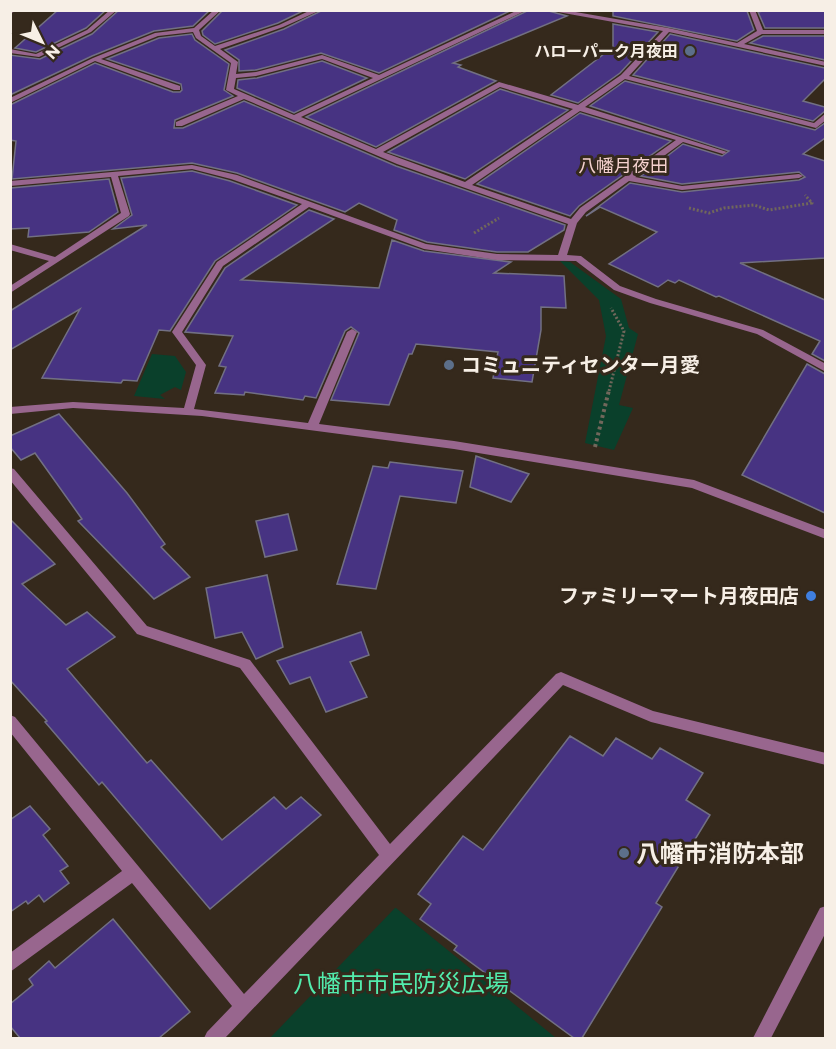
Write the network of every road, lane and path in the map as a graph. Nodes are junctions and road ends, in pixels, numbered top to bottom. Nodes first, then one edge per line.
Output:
1 (114, 10) edge
2 (218, 10) edge
3 (318, 10) edge
4 (524, 10) edge
5 (550, 10) edge
6 (604, 10) edge
7 (752, 10) edge
8 (603, 19) junction
9 (196, 30) junction
10 (668, 30) junction
11 (761, 32) junction
12 (825, 32) edge
13 (739, 44) junction
14 (215, 48) junction
15 (10, 51) edge
16 (95, 59) junction
17 (825, 64) edge
18 (232, 76) junction
19 (624, 77) junction
20 (381, 78) junction
21 (177, 88) dead end
22 (244, 96) junction
23 (10, 101) edge
24 (581, 108) junction
25 (825, 115) edge
26 (295, 117) junction
27 (179, 124) dead end
28 (682, 139) junction
29 (377, 152) junction
30 (723, 152) dead end
31 (114, 175) junction
32 (800, 176) dead end
33 (628, 178) junction
34 (10, 184) edge
35 (465, 186) junction
36 (308, 204) junction
37 (519, 204) junction
38 (573, 223) junction
39 (471, 235) dead end
40 (10, 247) edge
41 (562, 258) junction
42 (56, 260) junction
43 (617, 288) junction
44 (10, 290) edge
45 (352, 332) dead end
46 (825, 369) edge
47 (10, 411) edge
48 (188, 412) junction
49 (312, 427) junction
50 (590, 468) junction
51 (10, 472) edge
52 (825, 535) edge
53 (10, 721) edge
54 (825, 759) edge
55 (389, 856) junction
56 (133, 873) junction
57 (825, 915) edge
58 (10, 964) edge
59 (243, 1007) junction
60 (213, 1038) edge
61 (762, 1038) edge

1 - 15 street
2 - 9 street
3 - 14 street
4 - 20 street
5 - 8 street
6 - 8 street
7 - 11 street
8 - 10 street
9 - 14 street
9 - 16 street
10 - 13 street
10 - 19 street
11 - 12 street
11 - 13 street
13 - 17 street
14 - 18 street
16 - 21 street
16 - 23 street
18 - 20 street
18 - 22 street
19 - 24 street
19 - 25 street
20 - 26 street
22 - 26 street
22 - 27 street
24 - 28 street
24 - 29 street
24 - 35 street
26 - 29 street
28 - 30 street
28 - 33 street
29 - 35 street
31 - 34 street
31 - 36 street
31 - 42 street
32 - 33 street
33 - 38 street
35 - 37 street
36 - 41 street
36 - 48 street
37 - 38 street
37 - 39 path
38 - 41 street
40 - 42 street
41 - 43 street
42 - 44 street
43 - 46 street
43 - 50 path
45 - 49 street
47 - 48 street
48 - 49 street
49 - 50 street
50 - 52 street
51 - 55 street
53 - 56 street
54 - 55 street
55 - 59 street
56 - 58 street
56 - 59 street
57 - 61 street
59 - 60 street

